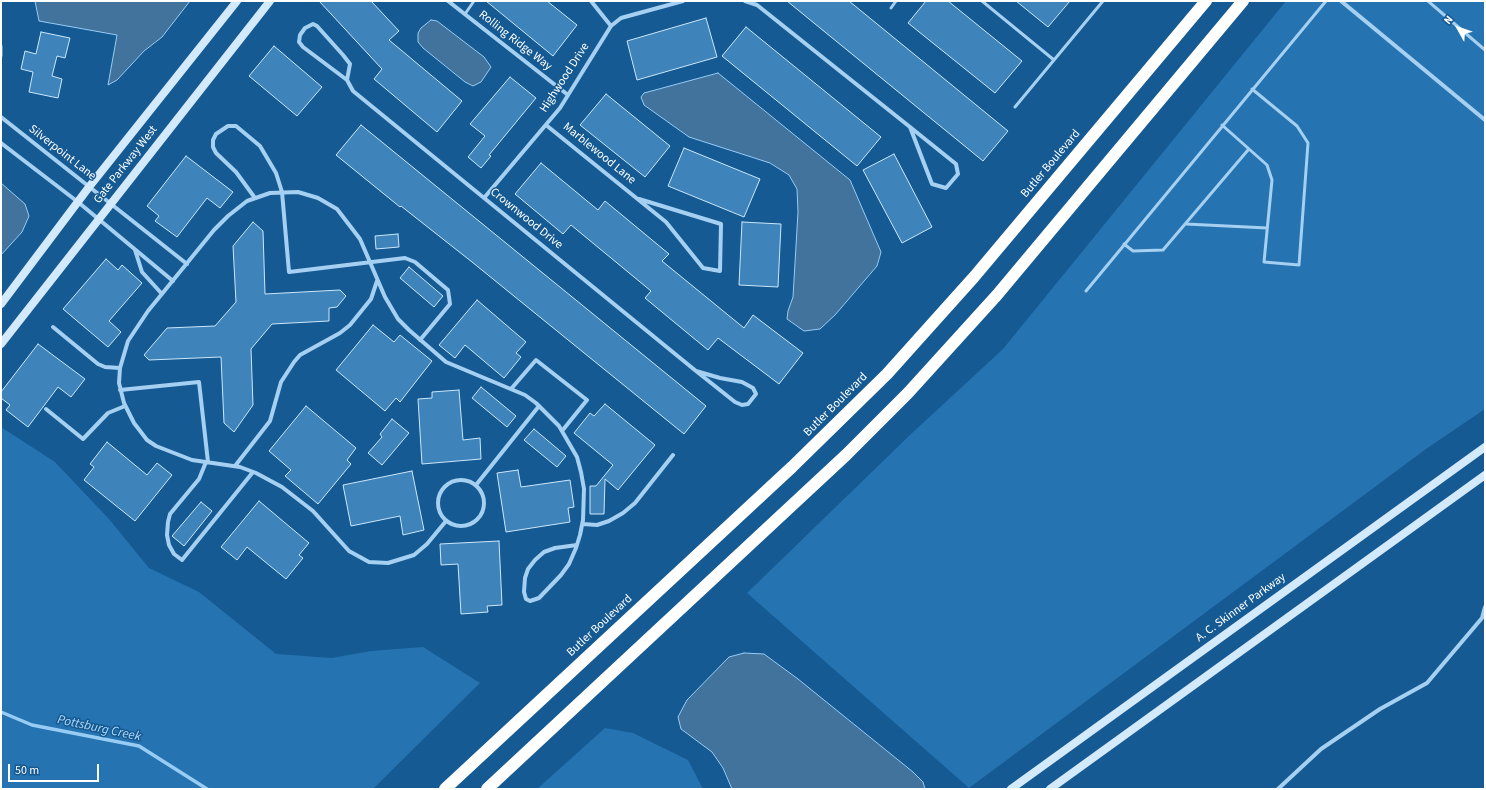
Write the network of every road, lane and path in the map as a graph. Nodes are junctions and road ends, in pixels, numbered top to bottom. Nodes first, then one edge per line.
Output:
1 (237, 1) edge
2 (270, 1) edge
3 (474, 1) edge
4 (591, 1) edge
5 (683, 1) edge
6 (745, 1) edge
7 (896, 1) edge
8 (982, 1) edge
9 (1103, 1) edge
10 (1206, 1) edge
11 (1244, 1) edge
12 (1326, 1) edge
13 (1341, 1) edge
14 (1428, 1) edge
15 (448, 2) edge
16 (891, 8) dead end
17 (465, 14) junction
18 (611, 26) junction
19 (1, 46) edge
20 (1485, 50) edge
21 (1, 56) edge
22 (1054, 60) junction
23 (347, 80) junction
24 (1252, 89) junction
25 (568, 95) junction
26 (1015, 107) dead end
27 (1, 117) edge
28 (1485, 120) edge
29 (546, 124) junction
30 (1222, 125) junction
31 (910, 128) junction
32 (1, 143) edge
33 (1248, 150) junction
34 (89, 187) junction
35 (282, 192) junction
36 (255, 198) junction
37 (484, 198) junction
38 (639, 199) junction
39 (78, 202) junction
40 (111, 203) junction
41 (99, 219) junction
42 (1186, 224) junction
43 (1267, 228) junction
44 (1124, 244) junction
45 (135, 249) junction
46 (372, 263) junction
47 (187, 264) junction
48 (378, 280) junction
49 (173, 281) junction
50 (1086, 291) dead end
51 (162, 294) junction
52 (1, 304) edge
53 (53, 327) dead end
54 (420, 340) junction
55 (1, 344) edge
56 (120, 368) junction
57 (696, 371) junction
58 (511, 389) junction
59 (120, 390) junction
60 (125, 406) junction
61 (539, 406) junction
62 (46, 409) dead end
63 (562, 431) junction
64 (1485, 447) edge
65 (673, 455) dead end
66 (207, 462) junction
67 (235, 466) junction
68 (254, 472) junction
69 (1485, 474) edge
70 (476, 485) junction
71 (446, 521) junction
72 (583, 524) junction
73 (577, 546) junction
74 (1485, 607) edge
75 (1483, 619) edge
76 (445, 789) edge
77 (487, 789) edge
78 (1011, 789) edge
79 (1050, 789) edge
80 (1278, 789) edge

1 - 34 main road, Gate Parkway West
2 - 40 main road, Gate Parkway West
3 - 17 lane
4 - 18 street
5 - 18 street, Highwood Drive
6 - 31 street
7 - 16 lane
8 - 22 lane
9 - 22 lane
10 - 76 highway, Butler Boulevard
11 - 77 highway
12 - 24 lane
13 - 28 street
14 - 20 lane
15 - 17 street, Rolling Ridge Way
17 - 25 street, Rolling Ridge Way
18 - 25 street, Highwood Drive
19 - 21 lane
22 - 26 lane
23 - 23 street, Crownwood Drive
23 - 37 street, Crownwood Drive
24 - 30 lane
24 - 43 lane
25 - 29 street, Highwood Drive
27 - 34 street, Silverpoint Lane
29 - 37 street, Highwood Drive
29 - 38 street, Marblewood Lane
30 - 33 lane
30 - 44 lane
31 - 31 street
32 - 39 street
33 - 42 lane
33 - 43 lane
34 - 39 main road, Gate Parkway West
34 - 40 street, Silverpoint Lane
35 - 36 street
35 - 36 street
35 - 46 street
35 - 46 street
36 - 47 street
37 - 57 street, Crownwood Drive
38 - 38 street, Marblewood Lane
39 - 41 street
39 - 52 main road, Gate Parkway West
40 - 41 main road, Gate Parkway West
40 - 47 street, Silverpoint Lane
41 - 45 street
41 - 55 main road, Gate Parkway West
42 - 43 lane
42 - 44 lane
44 - 50 lane
45 - 49 street
45 - 51 street
46 - 48 street
46 - 54 street
47 - 49 street
48 - 54 street
48 - 67 street
49 - 51 street
51 - 56 street
53 - 56 street
54 - 58 street
56 - 59 street
57 - 57 street, Crownwood Drive
58 - 61 street
58 - 63 street
59 - 60 street
59 - 66 street
60 - 62 street
60 - 66 street
61 - 63 street
61 - 70 street
63 - 72 street
64 - 78 main road, A. C. Skinner Parkway
65 - 72 street
66 - 67 street
66 - 68 street
67 - 68 street
68 - 71 street
69 - 79 main road
70 - 71 street
70 - 71 street
72 - 73 street
73 - 73 street
74 - 75 street
75 - 80 street

